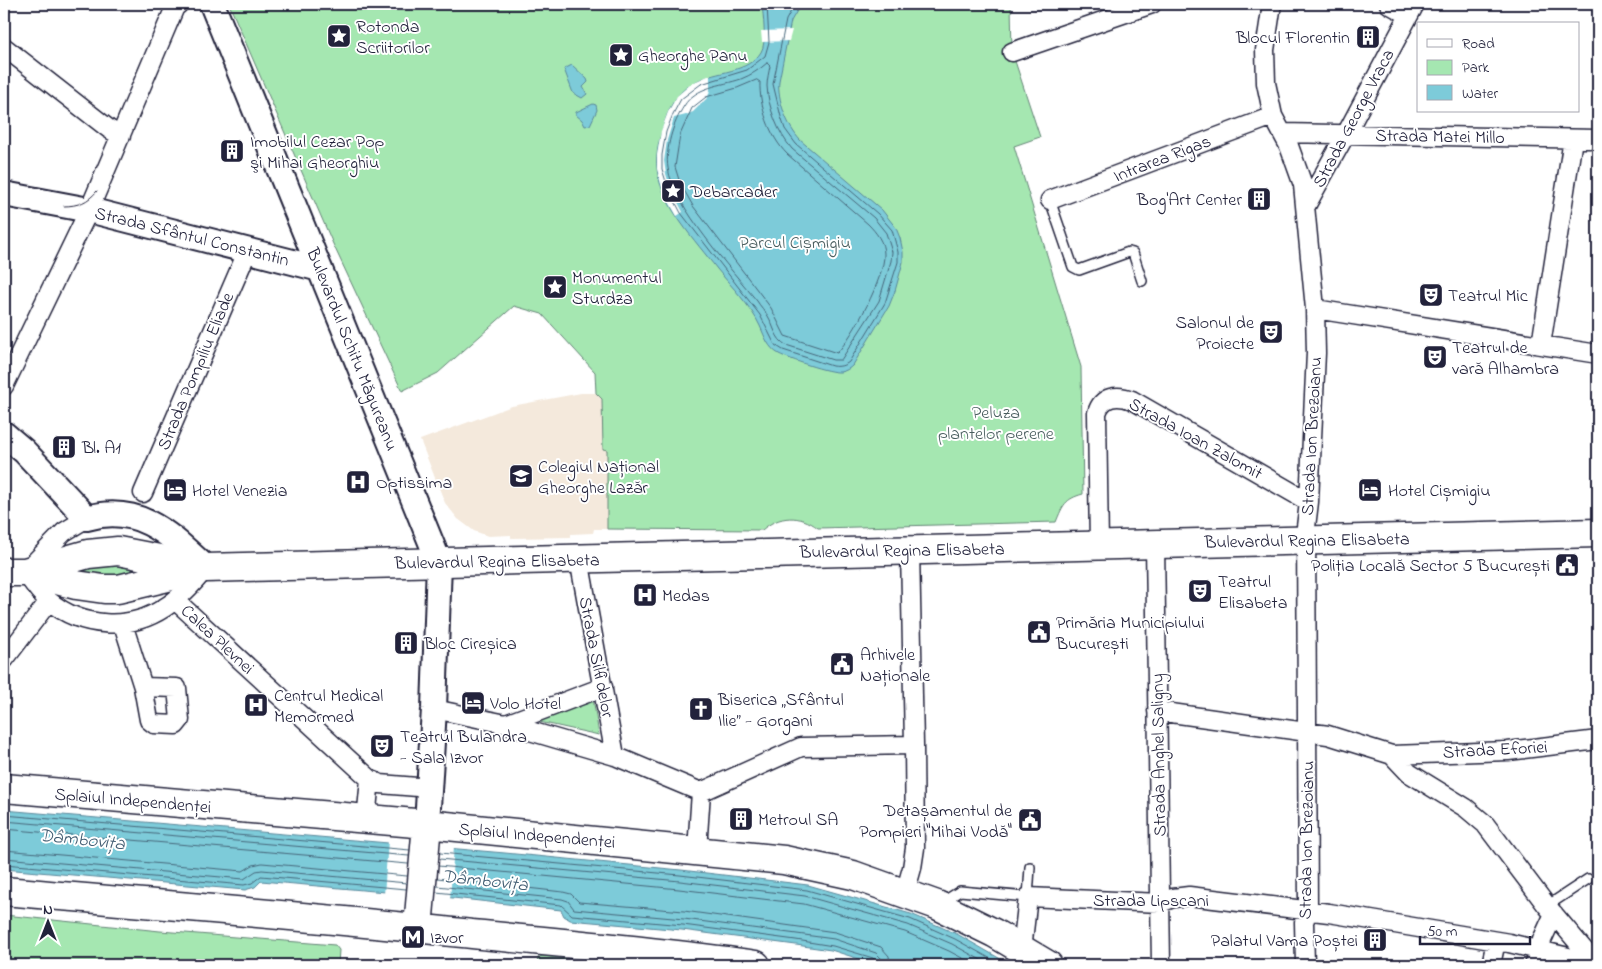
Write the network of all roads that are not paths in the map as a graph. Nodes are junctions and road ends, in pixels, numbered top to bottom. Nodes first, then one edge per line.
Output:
1 (212, 4) edge
2 (1152, 4) edge
3 (1272, 4) edge
4 (1390, 4) edge
5 (177, 5) edge
6 (1412, 10) edge
7 (4, 47) edge
8 (1012, 52) dead end
9 (1273, 116) junction
10 (1282, 133) junction
11 (1346, 134) junction
12 (121, 136) junction
13 (1573, 139) junction
14 (1598, 139) edge
15 (4, 194) edge
16 (1050, 200) joint
17 (93, 201) junction
18 (1306, 206) junction
19 (248, 250) junction
20 (320, 269) junction
21 (1142, 281) dead end
22 (1315, 309) junction
23 (1541, 345) junction
24 (1598, 354) edge
25 (4, 386) edge
26 (4, 434) edge
27 (143, 493) dead end
28 (1309, 502) junction
29 (87, 518) junction
30 (1598, 533) edge
31 (1306, 540) junction
32 (1155, 544) junction
33 (1099, 545) junction
34 (910, 550) junction
35 (579, 559) junction
36 (440, 562) junction
37 (206, 568) junction
38 (14, 572) edge
39 (175, 600) junction
40 (49, 601) junction
41 (123, 624) junction
42 (4, 660) edge
43 (143, 687) dead end
44 (603, 687) junction
45 (434, 709) junction
46 (1157, 711) junction
47 (506, 724) junction
48 (1308, 732) junction
49 (1598, 740) edge
50 (914, 745) junction
51 (1392, 755) junction
52 (615, 756) junction
53 (370, 779) junction
54 (4, 788) edge
55 (430, 788) junction
56 (702, 792) junction
57 (366, 820) junction
58 (426, 830) junction
59 (697, 850) junction
60 (1030, 868) dead end
61 (1588, 879) dead end
62 (4, 891) edge
63 (905, 893) junction
64 (1028, 897) junction
65 (1160, 903) junction
66 (937, 905) junction
67 (1308, 910) junction
68 (1551, 910) junction
69 (418, 928) junction
70 (1496, 941) junction
71 (1022, 949) junction
72 (1537, 958) edge
73 (738, 964) edge
74 (1597, 964) edge
75 (1048, 965) edge
76 (1161, 965) edge
77 (1305, 965) edge
78 (1491, 965) edge

1 - 20 main road, Bulevardul Schitu Măgureanu
2 - 8 street
3 - 9 street, Strada Ion Brezoianu
4 - 6 street
5 - 12 street
6 - 11 street, Strada George Vraca
7 - 12 street
9 - 10 street, Strada Ion Brezoianu
9 - 16 street, Intrarea Rigas
10 - 11 street, Strada Matei Millo
10 - 18 street, Strada Ion Brezoianu
11 - 13 street, Strada Matei Millo
11 - 18 street, Strada George Vraca
12 - 17 street
13 - 14 street, Strada Matei Millo
13 - 23 street
15 - 17 main road, Strada Sfântul Constantin
16 - 21 lane
17 - 19 main road, Strada Sfântul Constantin
17 - 25 street
18 - 22 street, Strada Ion Brezoianu
19 - 20 main road, Strada Sfântul Constantin
19 - 27 street, Strada Pompiliu Eliade
20 - 36 main road, Bulevardul Schitu Măgureanu
22 - 23 street
22 - 28 street, Strada Ion Brezoianu
23 - 24 street
26 - 29 main road
28 - 31 street, Strada Ion Brezoianu
28 - 33 street, Strada Ioan Zalomit
29 - 37 main road
29 - 38 street
30 - 31 main road, Bulevardul Regina Elisabeta
31 - 32 main road, Bulevardul Regina Elisabeta
31 - 48 street, Strada Ion Brezoianu
32 - 33 main road, Bulevardul Regina Elisabeta
32 - 46 street, Strada Anghel Saligny
33 - 34 main road, Bulevardul Regina Elisabeta
34 - 35 main road, Bulevardul Regina Elisabeta
34 - 50 street
35 - 36 main road, Bulevardul Regina Elisabeta
35 - 44 street, Strada Silfidelor
36 - 37 main road, Bulevardul Regina Elisabeta
36 - 45 main road, Bulevardul Schitu Măgureanu
37 - 38 main road
37 - 38 main road
37 - 39 street
38 - 40 street
39 - 41 street
39 - 53 street, Calea Plevnei
40 - 41 street
40 - 42 street
41 - 43 street
44 - 47 street
44 - 52 street, Strada Silfidelor
45 - 47 street
45 - 55 main road, Bulevardul Schitu Măgureanu
46 - 48 street
46 - 65 street, Strada Anghel Saligny
47 - 52 street
48 - 51 street
48 - 67 street, Strada Ion Brezoianu
49 - 51 street, Strada Eforiei
50 - 56 street
50 - 63 street
51 - 68 street
52 - 56 street
53 - 55 street, Calea Plevnei
53 - 57 street
54 - 57 main road, Splaiul Independenței
55 - 58 main road, Bulevardul Schitu Măgureanu
56 - 59 street
57 - 58 main road, Splaiul Independenței
58 - 59 main road, Splaiul Independenței
58 - 69 main road
59 - 63 main road, Splaiul Independenței
60 - 64 lane
61 - 68 lane
62 - 69 main road
63 - 66 main road, Splaiul Independenței
64 - 65 street, Strada Lipscani
64 - 66 lane
64 - 71 street
65 - 67 street, Strada Lipscani
65 - 76 street, Strada Anghel Saligny
66 - 71 main road, Splaiul Independenței
67 - 70 street, Strada Lipscani
67 - 77 street, Strada Ion Brezoianu
68 - 72 street
68 - 74 street
69 - 73 main road
70 - 72 street, Strada Lipscani
70 - 78 street
71 - 75 main road, Splaiul Independenței
72 - 74 street, Strada Lipscani

